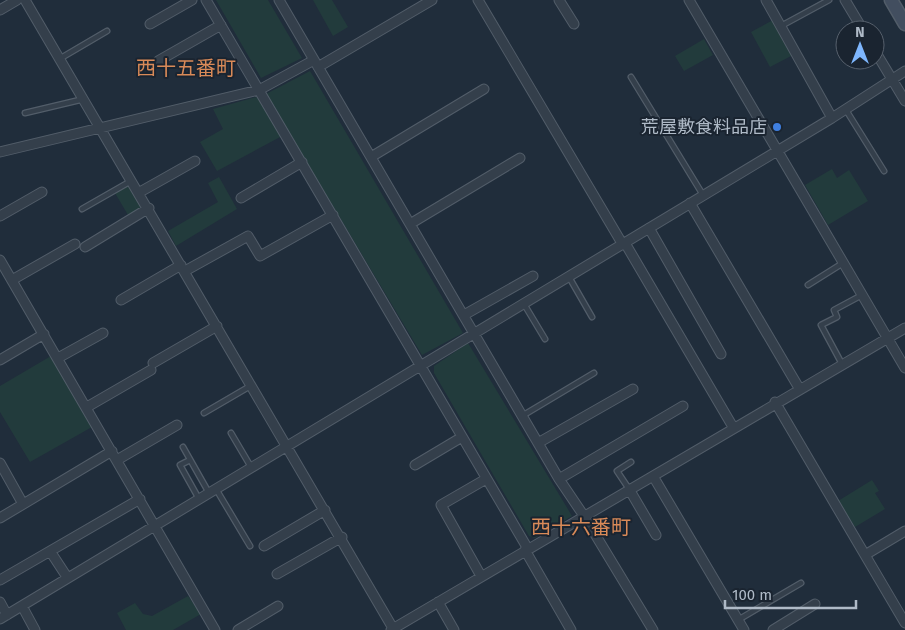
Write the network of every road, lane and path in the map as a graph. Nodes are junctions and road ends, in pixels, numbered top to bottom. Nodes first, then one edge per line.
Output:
1 (17, 0) edge
2 (25, 0) edge
3 (192, 0) edge
4 (206, 0) edge
5 (279, 0) edge
6 (432, 0) edge
7 (478, 0) edge
8 (559, 0) edge
9 (689, 0) edge
10 (766, 0) edge
11 (829, 0) edge
12 (845, 0) edge
13 (890, 0) edge
14 (0, 10) edge
15 (857, 20) edge
16 (150, 24) dead end
17 (574, 24) dead end
18 (905, 24) edge
19 (221, 25) junction
20 (781, 26) junction
21 (107, 31) dead end
22 (61, 58) junction
23 (158, 61) dead end
24 (316, 64) junction
25 (885, 68) edge
26 (905, 71) edge
27 (631, 77) dead end
28 (892, 80) junction
29 (484, 89) dead end
30 (260, 90) junction
31 (84, 99) junction
32 (905, 101) edge
33 (846, 110) junction
34 (25, 113) dead end
35 (832, 118) junction
36 (101, 128) junction
37 (777, 151) junction
38 (0, 152) edge
39 (371, 157) junction
40 (520, 158) dead end
41 (195, 161) dead end
42 (302, 162) junction
43 (884, 171) dead end
44 (132, 180) junction
45 (42, 192) dead end
46 (140, 192) junction
47 (703, 195) junction
48 (241, 198) dead end
49 (690, 203) junction
50 (149, 208) junction
51 (82, 209) dead end
52 (333, 214) junction
53 (0, 216) edge
54 (410, 224) junction
55 (649, 228) junction
56 (74, 244) dead end
57 (624, 244) junction
58 (85, 247) dead end
59 (0, 260) edge
60 (843, 263) junction
61 (183, 268) junction
62 (533, 276) dead end
63 (569, 277) junction
64 (12, 280) junction
65 (808, 285) dead end
66 (862, 295) junction
67 (121, 300) dead end
68 (524, 304) junction
69 (464, 315) junction
70 (592, 317) dead end
71 (217, 326) junction
72 (905, 328) edge
73 (103, 332) dead end
74 (475, 333) junction
75 (44, 334) junction
76 (888, 338) junction
77 (545, 339) dead end
78 (721, 354) dead end
79 (58, 358) junction
80 (0, 360) edge
81 (842, 364) junction
82 (422, 365) junction
83 (905, 368) edge
84 (594, 372) dead end
85 (252, 385) junction
86 (633, 388) dead end
87 (799, 388) junction
88 (775, 402) junction
89 (683, 406) dead end
90 (87, 408) junction
91 (204, 413) dead end
92 (522, 416) junction
93 (176, 425) dead end
94 (733, 427) junction
95 (231, 433) dead end
96 (462, 437) junction
97 (538, 443) junction
98 (288, 445) junction
99 (183, 447) dead end
100 (112, 450) junction
101 (117, 460) junction
102 (190, 460) junction
103 (631, 462) dead end
104 (0, 463) edge
105 (415, 465) dead end
106 (251, 467) junction
107 (653, 476) junction
108 (559, 479) junction
109 (486, 480) junction
110 (212, 490) junction
111 (629, 490) junction
112 (140, 498) junction
113 (199, 499) junction
114 (23, 504) junction
115 (325, 510) junction
116 (584, 516) junction
117 (0, 518) edge
118 (156, 525) junction
119 (905, 532) edge
120 (656, 535) dead end
121 (342, 537) junction
122 (250, 546) dead end
123 (264, 546) dead end
124 (526, 550) junction
125 (50, 551) junction
126 (865, 555) junction
127 (276, 574) dead end
128 (481, 576) junction
129 (67, 578) junction
130 (0, 580) edge
131 (801, 583) dead end
132 (0, 602) edge
133 (438, 602) junction
134 (815, 604) dead end
135 (22, 606) junction
136 (278, 606) dead end
137 (4, 617) edge
138 (738, 620) junction
139 (905, 624) edge
140 (393, 629) edge
141 (36, 630) edge
142 (216, 630) edge
143 (238, 630) edge
144 (454, 630) edge
145 (571, 630) edge
146 (653, 630) edge
147 (744, 630) edge
148 (773, 630) edge

1 - 14 street
2 - 22 street
3 - 16 street
4 - 19 street
5 - 24 street
6 - 24 street
7 - 57 street
8 - 17 street
9 - 37 street
10 - 20 street
11 - 20 lane
12 - 15 street
13 - 18 street
19 - 23 street
19 - 30 street
20 - 35 street
21 - 22 lane
22 - 31 street
24 - 30 street
24 - 39 street
25 - 28 street
26 - 28 street
27 - 47 lane
28 - 32 street
28 - 33 street
29 - 39 street
30 - 36 street
30 - 42 street
31 - 34 lane
31 - 36 street
33 - 35 street
33 - 43 lane
35 - 37 street
36 - 38 street
36 - 44 street
37 - 47 street
37 - 60 street
39 - 54 street
40 - 54 street
41 - 46 street
42 - 48 street
42 - 52 street
44 - 46 street
44 - 51 lane
45 - 53 street
46 - 50 street
47 - 49 street
49 - 55 street
49 - 87 street
50 - 58 street
50 - 61 street
52 - 61 street
52 - 82 street
54 - 69 street
55 - 57 street
55 - 78 street
56 - 64 street
57 - 63 street
57 - 94 street
59 - 64 street
60 - 65 lane
60 - 66 street
61 - 67 street
61 - 71 street
62 - 69 street
63 - 68 street
63 - 70 lane
64 - 75 street
66 - 76 street
66 - 81 lane
68 - 74 street
68 - 77 lane
69 - 74 street
71 - 85 street
71 - 90 street
72 - 76 street
73 - 79 street
74 - 82 street
74 - 92 street
75 - 79 street
75 - 80 street
76 - 81 street
76 - 83 street
79 - 90 street
81 - 87 street
82 - 96 street
82 - 98 street
84 - 92 lane
85 - 91 lane
85 - 98 street
86 - 97 street
87 - 88 street
88 - 94 street
88 - 126 street
89 - 108 street
90 - 100 street
92 - 97 street
93 - 101 street
94 - 107 street
95 - 106 lane
96 - 105 street
96 - 109 street
97 - 108 street
98 - 106 street
98 - 115 street
99 - 102 lane
100 - 101 street
100 - 114 street
101 - 112 street
102 - 110 lane
102 - 113 lane
103 - 111 lane
104 - 114 street
106 - 110 street
107 - 111 street
107 - 138 street
108 - 116 street
109 - 124 street
109 - 128 street
110 - 113 street
110 - 122 lane
111 - 116 street
111 - 120 street
112 - 118 street
112 - 125 street
113 - 118 street
114 - 117 street
115 - 121 street
115 - 123 street
116 - 124 street
116 - 146 street
118 - 129 street
118 - 142 street
119 - 126 street
121 - 127 street
121 - 140 street
124 - 128 street
124 - 145 street
125 - 129 street
125 - 130 street
126 - 139 street
128 - 133 street
129 - 135 street
131 - 138 lane
132 - 137 street
133 - 140 street
133 - 144 street
134 - 148 street
135 - 137 street
135 - 141 street
136 - 143 street
138 - 147 street

